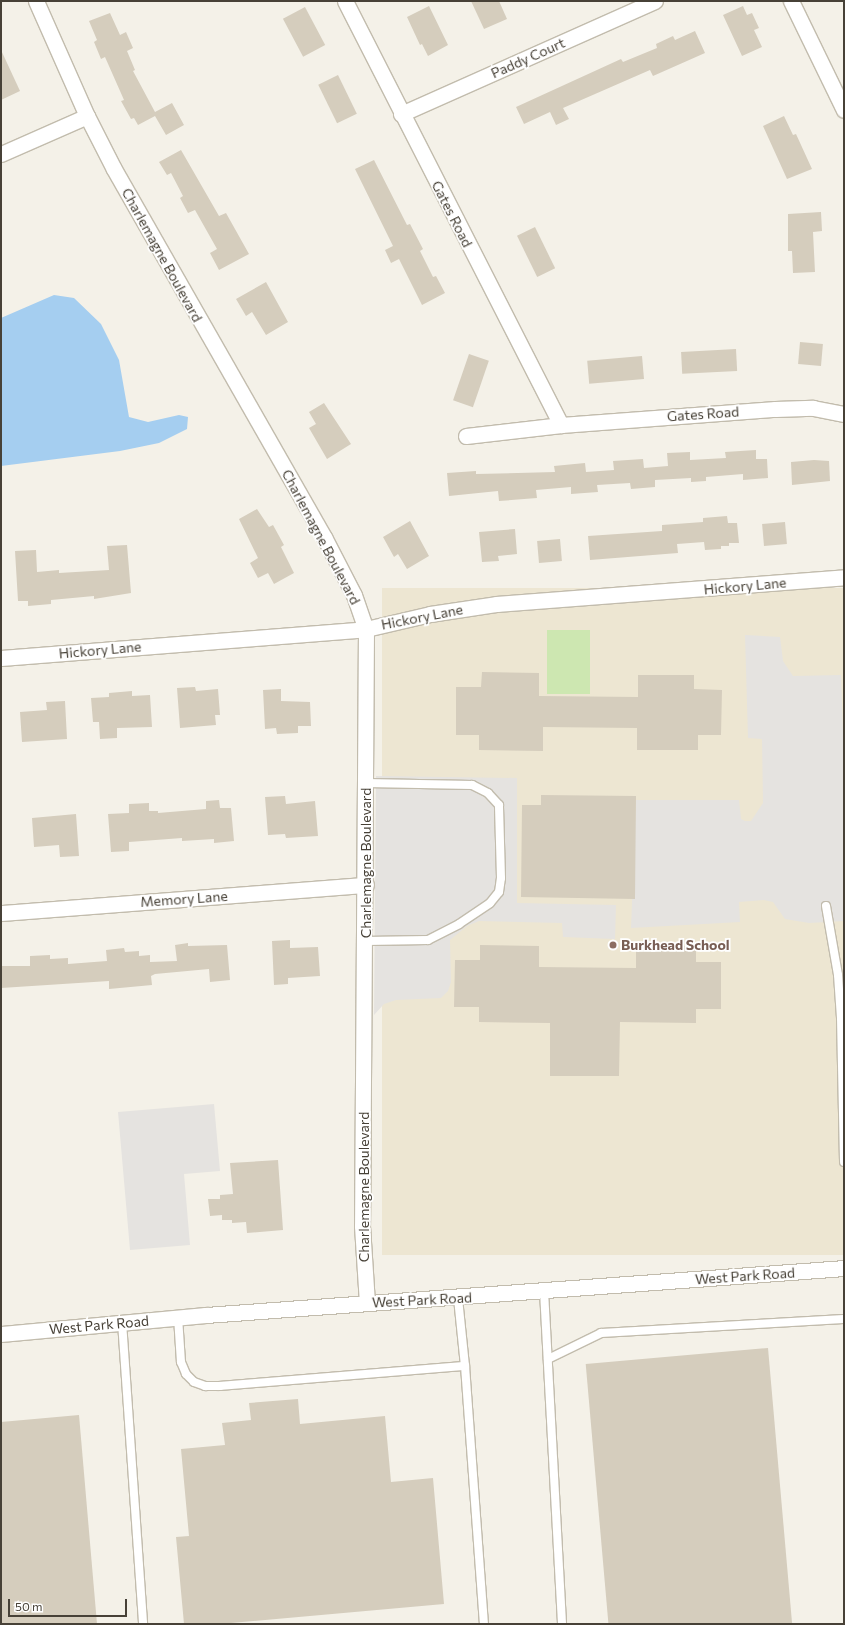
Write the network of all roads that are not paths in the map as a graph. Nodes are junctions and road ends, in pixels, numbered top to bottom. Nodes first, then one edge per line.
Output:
1 (36, 1) edge
2 (345, 1) edge
3 (655, 1) edge
4 (791, 1) edge
5 (844, 110) edge
6 (401, 114) junction
7 (87, 116) junction
8 (1, 154) edge
9 (844, 414) edge
10 (562, 426) junction
11 (466, 436) dead end
12 (844, 577) edge
13 (366, 629) junction
14 (1, 658) edge
15 (366, 783) junction
16 (366, 885) junction
17 (826, 906) dead end
18 (1, 913) edge
19 (366, 941) junction
20 (844, 1162) edge
21 (844, 1268) edge
22 (544, 1291) junction
23 (458, 1298) junction
24 (367, 1303) junction
25 (178, 1317) junction
26 (844, 1319) edge
27 (122, 1322) junction
28 (1, 1334) edge
29 (548, 1358) junction
30 (465, 1366) junction
31 (143, 1624) edge
32 (484, 1624) edge
33 (562, 1624) edge

1 - 7 street, Charlemagne Boulevard
2 - 6 street, Gates Road
3 - 6 street, Paddy Court
4 - 5 street
6 - 10 street, Gates Road
7 - 8 street
7 - 13 street, Charlemagne Boulevard
9 - 10 street, Gates Road
10 - 11 street, Gates Road
12 - 13 street, Hickory Lane
13 - 14 street, Hickory Lane
13 - 15 street, Charlemagne Boulevard
15 - 16 street, Charlemagne Boulevard
15 - 19 lane
16 - 18 street, Memory Lane
16 - 19 street, Charlemagne Boulevard
17 - 20 lane
19 - 24 street, Charlemagne Boulevard
21 - 22 street, West Park Road
22 - 23 street, West Park Road
22 - 29 lane
23 - 24 street, West Park Road
23 - 30 lane
24 - 25 street, West Park Road
25 - 27 street, West Park Road
25 - 30 lane
26 - 29 lane
27 - 28 street, West Park Road
27 - 31 lane
29 - 33 lane
30 - 32 lane

